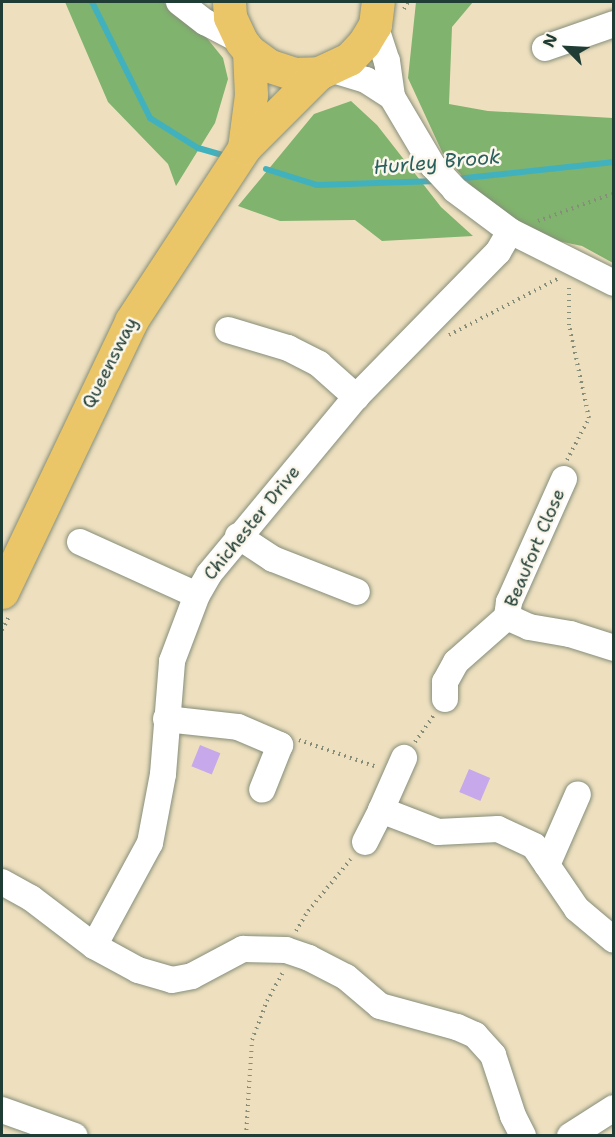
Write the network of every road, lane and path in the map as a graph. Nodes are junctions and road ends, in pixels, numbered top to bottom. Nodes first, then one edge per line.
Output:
1 (179, 2) edge
2 (229, 2) edge
3 (380, 10) edge
4 (614, 24) edge
5 (245, 46) junction
6 (545, 48) dead end
7 (325, 71) junction
8 (392, 97) junction
9 (238, 157) junction
10 (614, 194) edge
11 (510, 231) junction
12 (614, 283) edge
13 (228, 330) dead end
14 (442, 338) dead end
15 (356, 397) junction
16 (564, 473) joint
17 (238, 536) junction
18 (80, 542) dead end
19 (357, 592) dead end
20 (197, 595) junction
21 (7, 601) edge
22 (507, 617) junction
23 (2, 630) edge
24 (614, 648) edge
25 (445, 691) joint
26 (166, 719) junction
27 (264, 736) junction
28 (401, 765) junction
29 (262, 790) dead end
30 (578, 794) dead end
31 (386, 812) junction
32 (365, 842) joint
33 (548, 865) junction
34 (2, 882) edge
35 (614, 940) edge
36 (94, 946) junction
37 (290, 952) junction
38 (614, 1108) edge
39 (2, 1110) edge
40 (75, 1136) edge
41 (246, 1136) edge
42 (523, 1136) edge
43 (570, 1136) edge

1 - 5 street
2 - 5 main road
3 - 7 main road
3 - 8 street
4 - 6 street
5 - 7 main road
5 - 9 main road
7 - 8 street
7 - 9 main road
8 - 11 street
9 - 21 main road, Queensway
10 - 11 path
11 - 12 street
11 - 15 street, Chichester Drive
13 - 15 street
14 - 16 path
15 - 17 street, Chichester Drive
16 - 22 street, Beaufort Close
17 - 19 street
17 - 20 street, Chichester Drive
18 - 20 street
20 - 26 street, Chichester Drive
21 - 23 path
22 - 24 street, Beaufort Close
22 - 25 street, Beaufort Close
25 - 28 path
26 - 27 street
26 - 36 street, Chichester Drive
27 - 28 path
27 - 29 street
28 - 31 street
30 - 33 street
31 - 32 street
31 - 33 street
32 - 37 path
33 - 35 street
34 - 36 street
36 - 37 street
37 - 41 path
37 - 42 street
38 - 43 street
39 - 40 street

